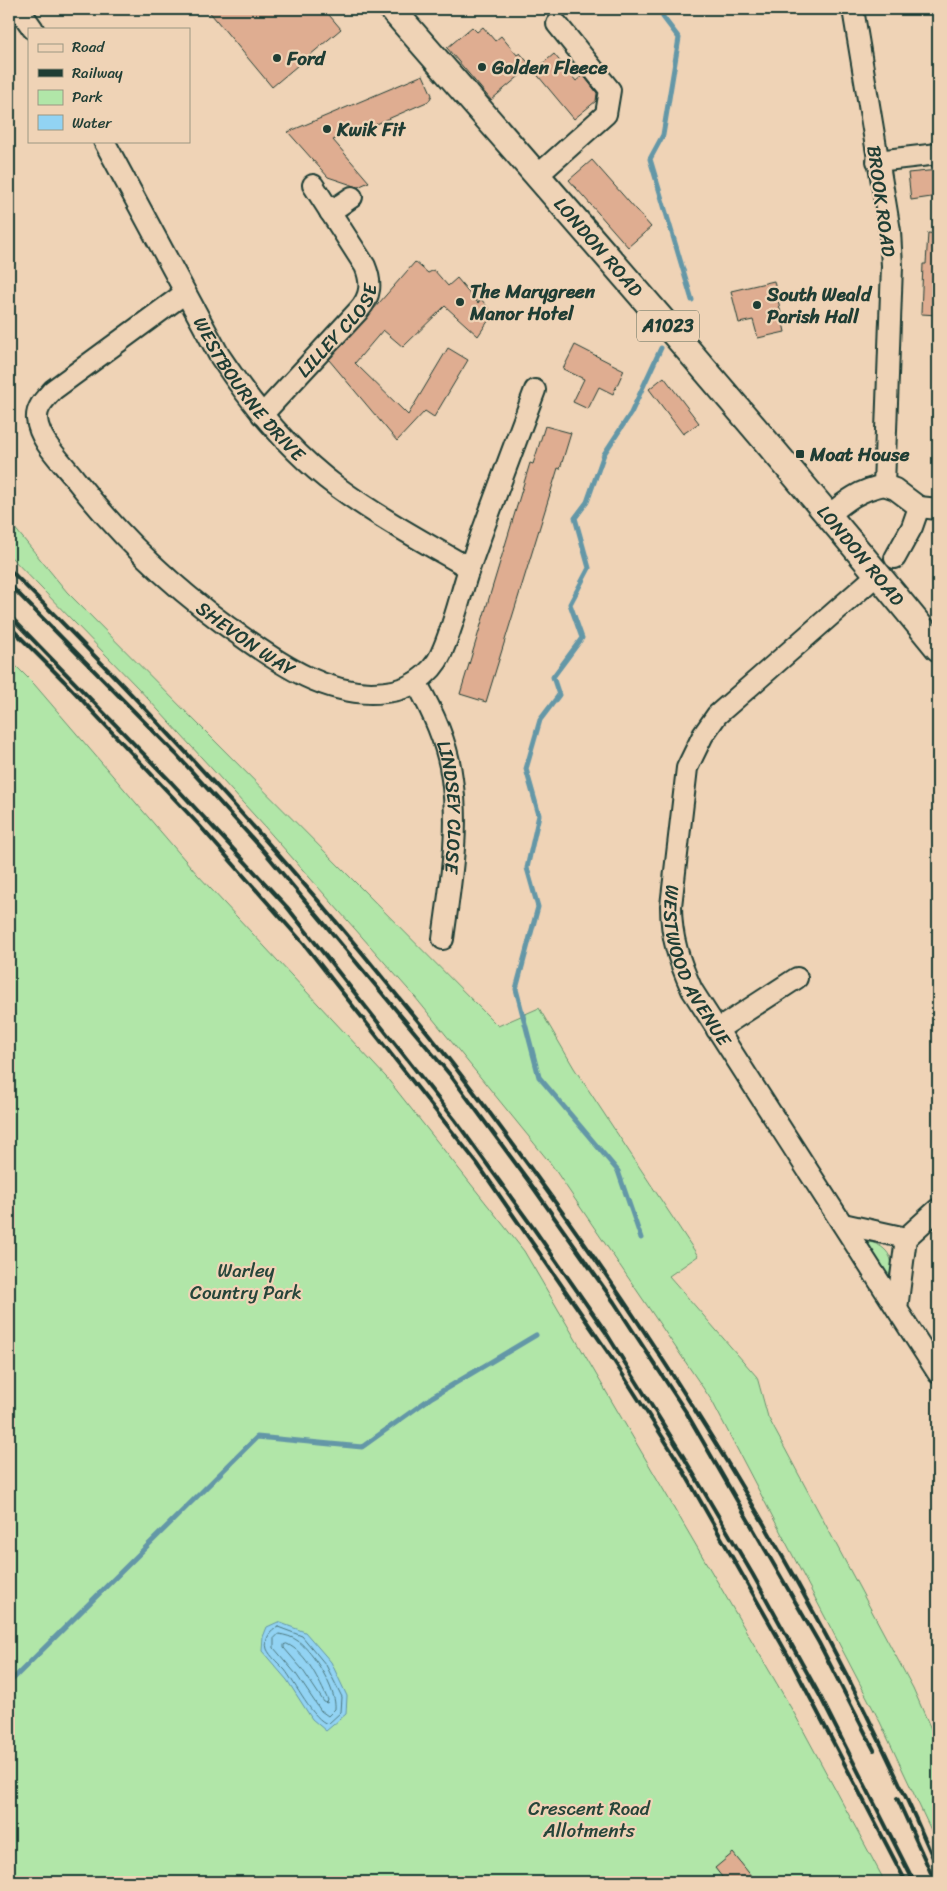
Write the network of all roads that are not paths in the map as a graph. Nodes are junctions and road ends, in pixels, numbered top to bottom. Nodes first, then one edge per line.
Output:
1 (19, 9) edge
2 (392, 9) edge
3 (853, 9) edge
4 (557, 24) dead end
5 (32, 28) edge
6 (105, 142) edge
7 (938, 154) edge
8 (877, 161) junction
9 (538, 175) junction
10 (313, 184) dead end
11 (352, 197) dead end
12 (330, 212) junction
13 (185, 293) junction
14 (535, 390) dead end
15 (262, 415) junction
16 (884, 485) junction
17 (929, 508) edge
18 (828, 515) junction
19 (886, 566) junction
20 (469, 568) junction
21 (938, 648) edge
22 (416, 682) junction
23 (443, 939) dead end
24 (797, 978) dead end
25 (717, 1030) junction
26 (938, 1209) edge
27 (843, 1224) junction
28 (906, 1238) junction
29 (897, 1309) junction
30 (938, 1373) edge

1 - 5 street
2 - 9 main road, LONDON ROAD / A1023
3 - 8 street, BROOK ROAD
4 - 9 street
6 - 13 street, WESTBOURNE DRIVE
7 - 8 street
8 - 16 street, BROOK ROAD
9 - 18 main road, LONDON ROAD / A1023
10 - 12 street, LILLEY CLOSE
11 - 12 street
12 - 15 street, LILLEY CLOSE
13 - 15 street, WESTBOURNE DRIVE
13 - 22 street, SHEVON WAY
14 - 20 street, SHEVON WAY
15 - 20 street, WESTBOURNE DRIVE
16 - 17 street
16 - 18 street
17 - 19 street
18 - 19 main road, LONDON ROAD / A1023
19 - 21 main road, LONDON ROAD / A1023
19 - 25 street, WESTWOOD AVENUE
20 - 22 street, SHEVON WAY
22 - 23 street, LINDSEY CLOSE
24 - 25 street
25 - 27 street, WESTWOOD AVENUE
26 - 28 street
27 - 28 street
27 - 29 street, WESTWOOD AVENUE
28 - 29 street
29 - 30 street, WESTWOOD AVENUE

